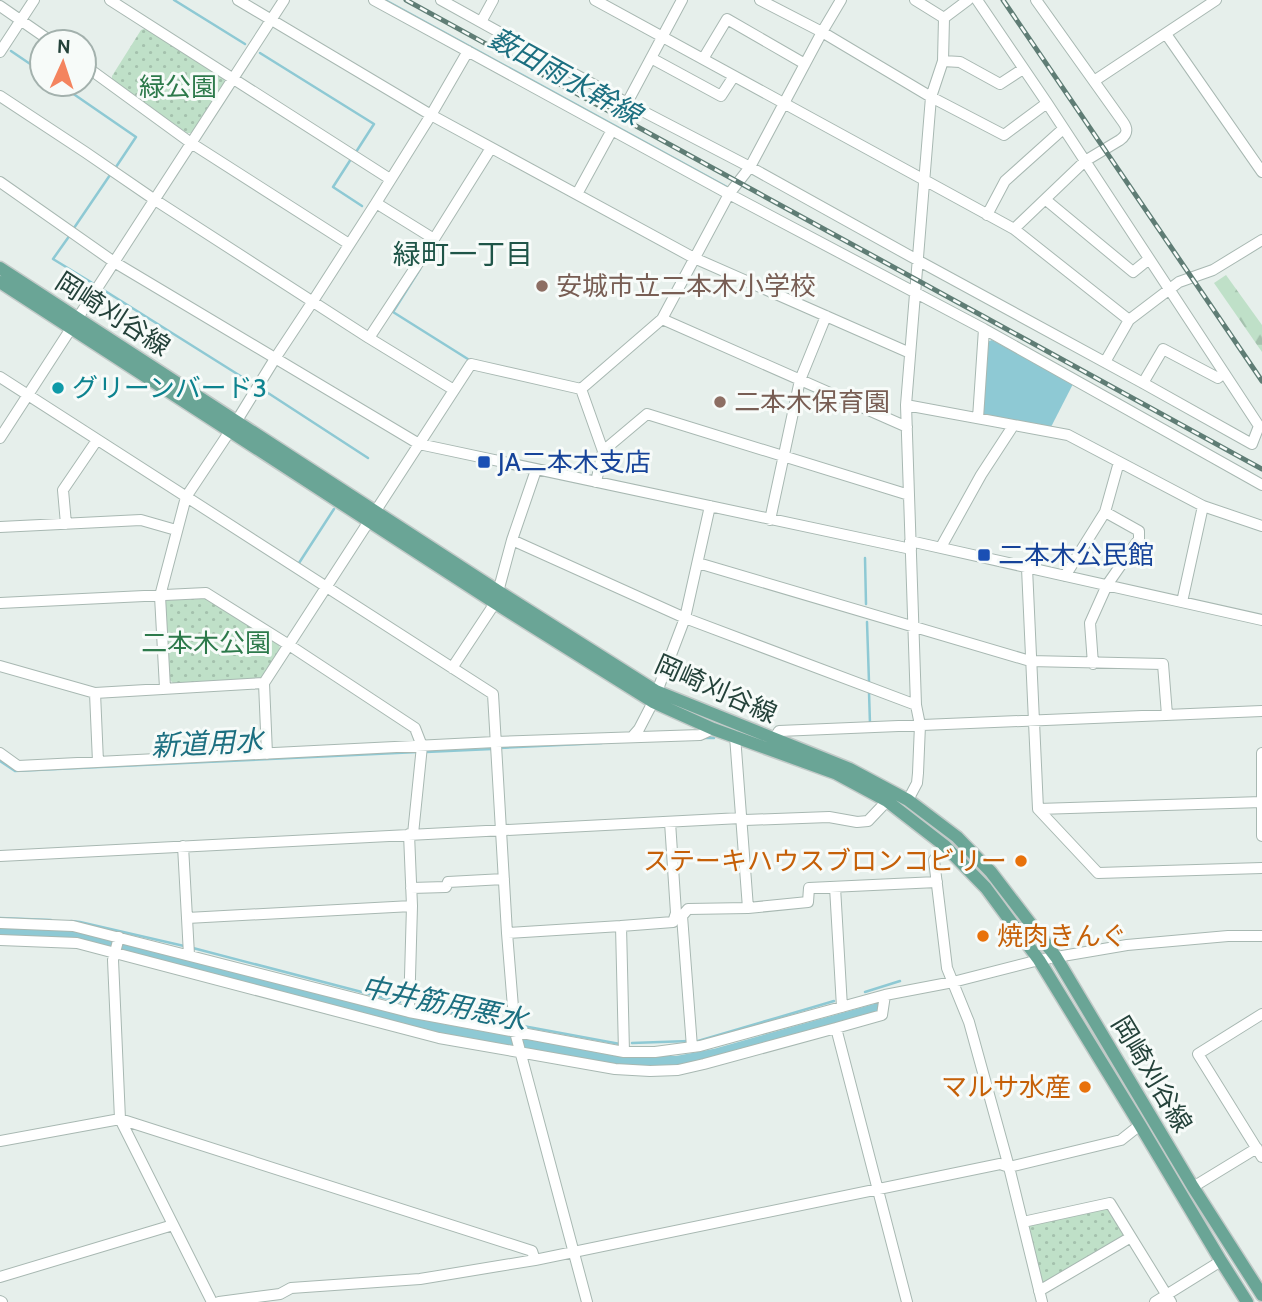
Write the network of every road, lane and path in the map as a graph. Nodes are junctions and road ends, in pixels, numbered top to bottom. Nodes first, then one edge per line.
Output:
1 (34, 0) edge
2 (110, 0) edge
3 (238, 0) edge
4 (284, 0) edge
5 (374, 0) edge
6 (441, 0) edge
7 (493, 0) edge
8 (595, 0) edge
9 (682, 0) edge
10 (760, 0) edge
11 (841, 0) edge
12 (915, 0) edge
13 (968, 0) edge
14 (977, 0) edge
15 (1037, 0) edge
16 (1216, 0) edge
17 (0, 6) edge
18 (944, 18) junction
19 (22, 20) junction
20 (271, 20) junction
21 (481, 22) junction
22 (33, 28) edge
23 (822, 32) junction
24 (1166, 34) junction
25 (662, 37) junction
26 (468, 51) junction
27 (0, 52) edge
28 (651, 58) junction
29 (703, 59) junction
30 (943, 61) junction
31 (805, 64) junction
32 (1023, 68) junction
33 (98, 75) edge
34 (734, 76) junction
35 (233, 79) junction
36 (1094, 81) junction
37 (0, 96) edge
38 (932, 97) junction
39 (627, 103) junction
40 (1047, 103) junction
41 (784, 104) junction
42 (431, 115) junction
43 (1063, 129) junction
44 (612, 130) junction
45 (191, 143) junction
46 (491, 148) junction
47 (1085, 161) junction
48 (750, 167) junction
49 (1262, 172) edge
50 (390, 179) junction
51 (925, 180) junction
52 (0, 182) edge
53 (578, 194) junction
54 (729, 194) junction
55 (155, 200) junction
56 (1046, 200) junction
57 (376, 203) junction
58 (987, 215) junction
59 (1014, 229) junction
60 (434, 239) junction
61 (1262, 240) edge
62 (349, 244) junction
63 (694, 258) junction
64 (1149, 259) junction
65 (919, 261) junction
66 (114, 262) junction
67 (0, 268) edge
68 (0, 282) edge
69 (1169, 289) junction
70 (916, 294) junction
71 (313, 301) junction
72 (826, 316) junction
73 (662, 319) junction
74 (1129, 320) junction
75 (73, 323) junction
76 (984, 329) junction
77 (369, 338) junction
78 (910, 353) junction
79 (276, 357) junction
80 (1105, 362) junction
81 (1224, 373) junction
82 (0, 377) edge
83 (800, 380) junction
84 (1143, 383) junction
85 (581, 389) junction
86 (454, 390) junction
87 (27, 395) junction
88 (906, 405) junction
89 (978, 418) junction
90 (1013, 426) junction
91 (233, 427) junction
92 (906, 427) junction
93 (0, 438) edge
94 (97, 440) junction
95 (419, 444) junction
96 (603, 451) junction
97 (784, 456) junction
98 (1119, 462) junction
99 (536, 470) junction
100 (596, 482) junction
101 (1262, 485) edge
102 (909, 495) junction
103 (186, 496) junction
104 (710, 506) junction
105 (1203, 506) junction
106 (1105, 512) junction
107 (372, 516) junction
108 (770, 520) junction
109 (66, 524) junction
110 (1262, 526) edge
111 (0, 527) edge
112 (176, 530) junction
113 (512, 540) junction
114 (911, 545) junction
115 (941, 547) junction
116 (698, 563) junction
117 (1027, 568) junction
118 (1065, 576) junction
119 (1107, 585) junction
120 (327, 587) junction
121 (160, 596) junction
122 (497, 597) junction
123 (1182, 602) junction
124 (0, 603) edge
125 (685, 618) junction
126 (1262, 620) edge
127 (914, 627) junction
128 (289, 645) junction
129 (1030, 661) junction
130 (1093, 663) junction
131 (0, 666) edge
132 (452, 668) junction
133 (264, 683) junction
134 (165, 688) junction
135 (95, 693) junction
136 (654, 696) junction
137 (916, 705) junction
138 (1262, 711) edge
139 (1167, 715) junction
140 (1033, 720) junction
141 (919, 725) junction
142 (713, 729) junction
143 (735, 736) junction
144 (632, 737) junction
145 (774, 740) junction
146 (495, 742) junction
147 (422, 746) junction
148 (0, 753) edge
149 (1262, 753) edge
150 (268, 754) junction
151 (98, 762) junction
152 (908, 800) junction
153 (887, 801) junction
154 (1262, 802) edge
155 (1038, 809) junction
156 (741, 818) junction
157 (670, 822) junction
158 (501, 830) junction
159 (411, 834) junction
160 (1262, 836) edge
161 (183, 846) junction
162 (945, 846) junction
163 (0, 856) edge
164 (1262, 868) edge
165 (504, 879) junction
166 (937, 882) junction
167 (835, 887) junction
168 (411, 888) junction
169 (412, 906) junction
170 (748, 908) junction
171 (679, 914) junction
172 (187, 918) junction
173 (0, 923) edge
174 (621, 926) junction
175 (507, 933) junction
176 (1262, 936) edge
177 (120, 937) junction
178 (0, 940) edge
179 (115, 953) junction
180 (190, 955) junction
181 (1056, 957) junction
182 (1039, 960) junction
183 (953, 982) junction
184 (885, 995) junction
185 (842, 1007) junction
186 (409, 1012) junction
187 (1262, 1014) edge
188 (836, 1028) junction
189 (515, 1032) junction
190 (696, 1046) junction
191 (519, 1052) junction
192 (624, 1052) junction
193 (704, 1064) junction
194 (120, 1119) junction
195 (1140, 1125) junction
196 (0, 1141) edge
197 (1259, 1152) edge
198 (1009, 1167) junction
199 (1194, 1187) junction
200 (878, 1189) junction
201 (1023, 1222) junction
202 (173, 1225) junction
203 (1131, 1237) junction
204 (574, 1252) junction
205 (535, 1260) junction
206 (1220, 1261) junction
207 (0, 1278) edge
208 (1262, 1294) edge
209 (1041, 1297) edge
210 (1169, 1298) edge
211 (212, 1302) edge
212 (219, 1302) edge
213 (587, 1302) edge
214 (907, 1302) edge
215 (1154, 1302) edge
216 (1247, 1302) edge

1 - 19 street
2 - 35 street
3 - 20 street
4 - 20 street
5 - 26 street
6 - 21 street
7 - 21 street
8 - 25 street
9 - 25 street
10 - 23 street
11 - 23 street
12 - 18 street
13 - 18 street
14 - 32 street
15 - 36 street
16 - 24 street
17 - 19 street
18 - 30 street
19 - 22 street
19 - 27 street
20 - 35 street
20 - 42 street
21 - 39 street
23 - 31 street
23 - 38 street
24 - 36 street
24 - 49 street
25 - 28 street
25 - 29 street
26 - 42 street
26 - 44 street
28 - 34 street
28 - 39 street
29 - 31 street
29 - 34 street
30 - 32 street
30 - 38 street
31 - 41 street
32 - 40 street
33 - 45 street
34 - 41 street
35 - 45 street
35 - 50 street
36 - 47 street
37 - 55 street
38 - 40 street
38 - 51 street
39 - 48 street
40 - 43 street
41 - 48 street
41 - 51 street
42 - 46 street
42 - 50 street
43 - 47 street
43 - 58 street
44 - 53 street
44 - 54 street
45 - 55 street
45 - 62 street
46 - 53 street
46 - 60 street
47 - 56 street
47 - 64 street
48 - 54 street
48 - 65 street
50 - 57 street
51 - 58 street
51 - 65 street
52 - 66 street
53 - 63 street
54 - 63 street
54 - 70 street
55 - 66 street
55 - 71 street
56 - 59 street
56 - 64 street
57 - 60 street
57 - 62 street
58 - 59 street
59 - 74 street
60 - 77 street
61 - 69 street
62 - 71 street
63 - 72 street
63 - 73 street
64 - 69 street
65 - 70 street
65 - 80 street
66 - 75 street
66 - 79 street
67 - 75 main road, 岡崎刈谷線
68 - 75 main road, 岡崎刈谷線
69 - 74 street
69 - 81 street
70 - 76 street
70 - 78 street
71 - 77 street
71 - 79 street
72 - 78 street
72 - 83 street
73 - 83 street
73 - 85 street
74 - 80 street
75 - 87 street
75 - 91 main road, 岡崎刈谷線
76 - 89 street
76 - 101 street
77 - 86 street
78 - 88 street
79 - 91 street
79 - 95 street
80 - 84 street
81 - 84 street
81 - 84 street
82 - 87 street
83 - 92 street
83 - 97 street
85 - 86 street
85 - 96 street
86 - 95 street
87 - 93 street
87 - 94 street
88 - 89 street
88 - 92 street
89 - 90 street
90 - 98 street
90 - 115 street
91 - 103 street
91 - 107 main road, 岡崎刈谷線
92 - 102 street
94 - 103 street
94 - 109 street
95 - 99 street
95 - 107 street
96 - 97 street
96 - 100 street
97 - 102 street
97 - 108 street
98 - 105 street
98 - 106 street
99 - 100 street
99 - 113 street
100 - 104 street
102 - 114 street
103 - 112 street
103 - 120 street
104 - 108 street
104 - 116 street
105 - 110 street
105 - 123 street
106 - 118 street
106 - 119 street
107 - 120 street
107 - 122 main road, 岡崎刈谷線
108 - 114 street
109 - 111 street
109 - 112 street
112 - 121 street
113 - 122 street
113 - 125 street
114 - 115 street
114 - 127 street
115 - 117 street
116 - 125 street
116 - 127 street
117 - 118 street
117 - 129 street
118 - 119 street
119 - 123 street
119 - 130 street
120 - 128 street
120 - 132 street
121 - 124 street
121 - 128 street
121 - 134 street
122 - 132 street
122 - 136 main road, 岡崎刈谷線
123 - 126 street
125 - 136 street
125 - 137 street
127 - 129 street
127 - 137 street
128 - 133 street
128 - 147 street
129 - 130 street
129 - 140 street
130 - 139 street
131 - 135 street
132 - 146 street
133 - 134 street
133 - 150 street
134 - 135 street
135 - 151 street
136 - 142 main road, 岡崎刈谷線
136 - 144 street
136 - 145 main road, 岡崎刈谷線
137 - 141 street
138 - 139 street
139 - 140 street
140 - 141 street
140 - 155 street
141 - 145 street
141 - 152 street
142 - 143 main road, 岡崎刈谷線
142 - 144 street
143 - 153 main road, 岡崎刈谷線
143 - 156 street
144 - 146 street
145 - 152 main road, 岡崎刈谷線
146 - 147 street
146 - 158 street
147 - 150 street
147 - 159 street
148 - 151 street
149 - 154 street
150 - 151 street
152 - 181 main road, 岡崎刈谷線
153 - 156 street
153 - 162 main road, 岡崎刈谷線
154 - 155 street
154 - 160 street
155 - 164 street
156 - 157 street
156 - 170 street
157 - 158 street
157 - 171 street
158 - 159 street
158 - 165 street
159 - 161 street
159 - 168 street
161 - 163 street
161 - 172 street
162 - 166 street
162 - 182 main road, 岡崎刈谷線
165 - 168 street
165 - 175 street
166 - 167 street
166 - 183 street
167 - 170 street
167 - 185 street
168 - 169 street
169 - 172 street
169 - 186 street
170 - 171 street
171 - 174 street
171 - 190 street
172 - 180 street
173 - 177 street
174 - 175 street
174 - 192 street
175 - 189 street
176 - 181 street
177 - 179 street
177 - 180 street
178 - 179 street
179 - 191 street
179 - 194 street
180 - 186 street
181 - 182 street
181 - 199 main road, 岡崎刈谷線
182 - 183 street
182 - 195 main road, 岡崎刈谷線
183 - 184 street
183 - 198 street
184 - 185 street
184 - 188 street
185 - 190 street
186 - 189 street
187 - 197 street
188 - 193 street
188 - 200 street
189 - 191 street
189 - 192 street
190 - 192 street
190 - 193 street
191 - 193 street
191 - 204 street
194 - 196 street
194 - 202 street
194 - 205 street
195 - 198 street
195 - 206 main road, 岡崎刈谷線
197 - 199 street
198 - 200 street
198 - 201 street
199 - 208 main road, 岡崎刈谷線
200 - 204 street
200 - 214 street
201 - 203 street
201 - 209 street
202 - 207 street
202 - 211 street
203 - 209 street
203 - 210 street
204 - 205 street
204 - 213 street
205 - 212 street
206 - 210 street
206 - 216 main road, 岡崎刈谷線
210 - 215 street

